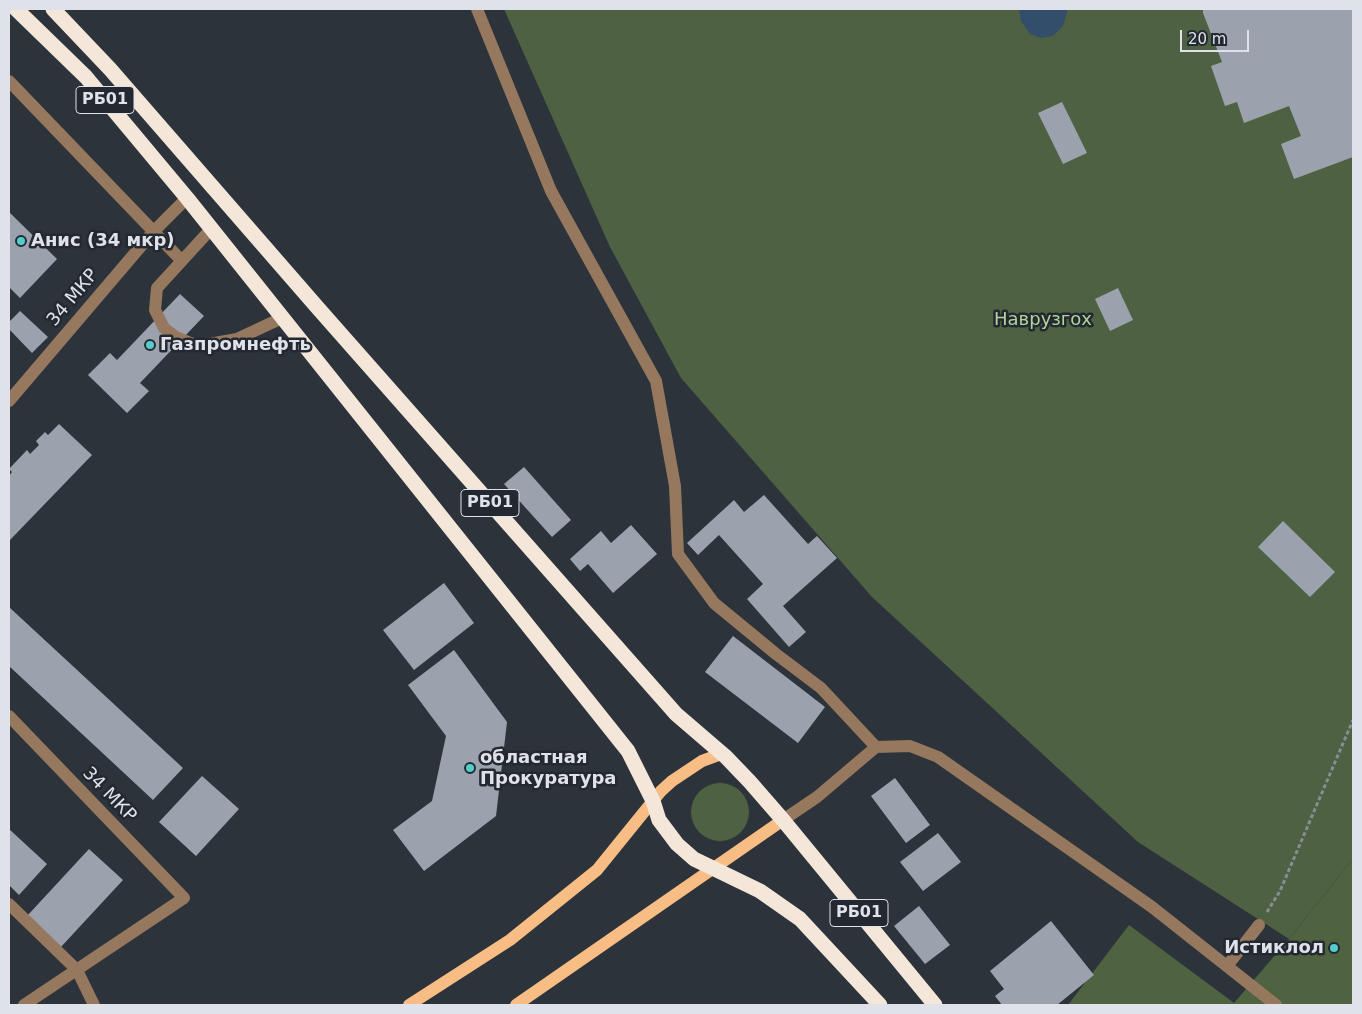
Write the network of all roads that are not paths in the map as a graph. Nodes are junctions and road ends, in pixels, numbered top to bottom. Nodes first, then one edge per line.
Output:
1 (16, 9) edge
2 (53, 9) edge
3 (476, 9) edge
4 (9, 80) edge
5 (206, 178) junction
6 (187, 198) junction
7 (211, 229) junction
8 (153, 232) junction
9 (182, 261) junction
10 (282, 318) junction
11 (9, 401) edge
12 (9, 716) edge
13 (876, 747) junction
14 (721, 754) junction
15 (653, 801) junction
16 (783, 820) junction
17 (714, 868) junction
18 (9, 904) edge
19 (1259, 925) road end
20 (1226, 966) junction
21 (76, 970) junction
22 (24, 1005) edge
23 (94, 1005) edge
24 (409, 1005) edge
25 (516, 1005) edge
26 (880, 1005) edge
27 (935, 1005) edge
28 (1276, 1005) edge

1 - 6 highway, РБ01
2 - 5 highway, РБ01
3 - 13 street
4 - 8 street
5 - 6 highway
5 - 14 highway, РБ01
6 - 7 highway, РБ01
6 - 8 street, 34 МКР
7 - 9 street
7 - 10 highway, РБ01
8 - 9 street
8 - 11 street, 34 МКР
9 - 10 street
10 - 15 highway, РБ01
12 - 21 street, 34 МКР
13 - 16 street
13 - 20 street
14 - 15 main road
14 - 16 highway, РБ01
15 - 17 highway, РБ01
15 - 24 main road
16 - 17 main road
16 - 27 highway, РБ01
17 - 25 main road
17 - 26 highway, РБ01
18 - 21 street
19 - 20 street
20 - 28 street
21 - 22 street
21 - 23 street

